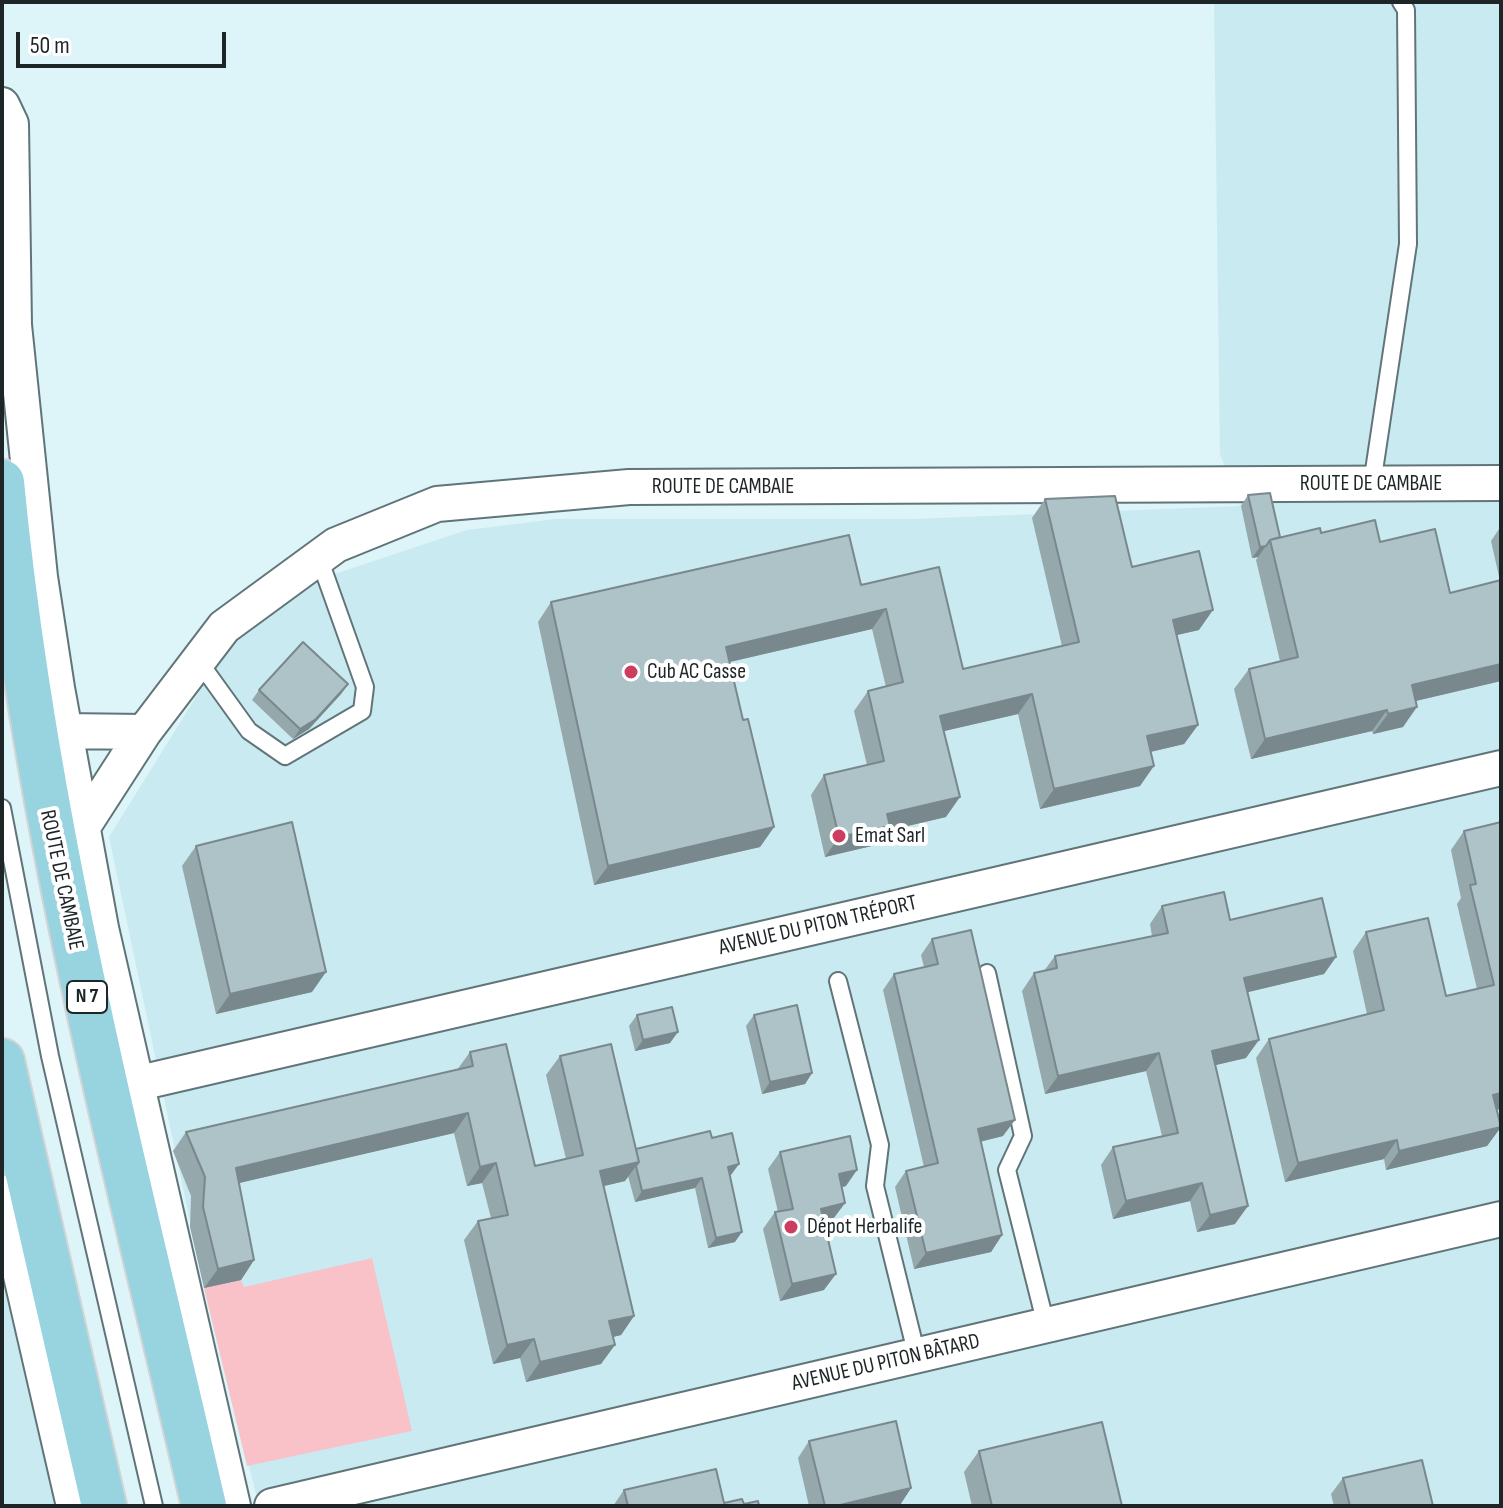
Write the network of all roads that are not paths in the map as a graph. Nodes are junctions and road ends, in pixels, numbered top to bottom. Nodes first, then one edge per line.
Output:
1 (1401, 2) edge
2 (2, 105) edge
3 (2, 482) edge
4 (1501, 483) edge
5 (1372, 484) junction
6 (319, 558) junction
7 (200, 663) junction
8 (64, 731) junction
9 (144, 732) junction
10 (1501, 768) edge
11 (2, 808) edge
12 (84, 825) junction
13 (987, 973) dead end
14 (838, 981) dead end
15 (2, 1061) edge
16 (135, 1084) junction
17 (2, 1196) edge
18 (1501, 1219) edge
19 (1046, 1325) junction
20 (917, 1356) junction
21 (74, 1506) edge
22 (104, 1506) edge
23 (154, 1506) edge
24 (204, 1506) edge
25 (233, 1506) edge
26 (272, 1506) edge

1 - 5 lane
2 - 8 street
3 - 24 main road, ROUTE DE CAMBAIE / N 7
4 - 5 street, ROUTE DE CAMBAIE
5 - 6 street, ROUTE DE CAMBAIE
6 - 7 street, ROUTE DE CAMBAIE
6 - 7 lane
7 - 9 street, ROUTE DE CAMBAIE
8 - 9 street
8 - 12 street
9 - 12 street, ROUTE DE CAMBAIE
10 - 16 street, AVENUE DU PITON TRÉPORT
11 - 23 lane
12 - 16 street
13 - 19 lane
14 - 20 lane
15 - 22 main road
16 - 25 street
17 - 21 street
18 - 19 street, AVENUE DU PITON BÂTARD
19 - 20 street, AVENUE DU PITON BÂTARD
20 - 26 street, AVENUE DU PITON BÂTARD

